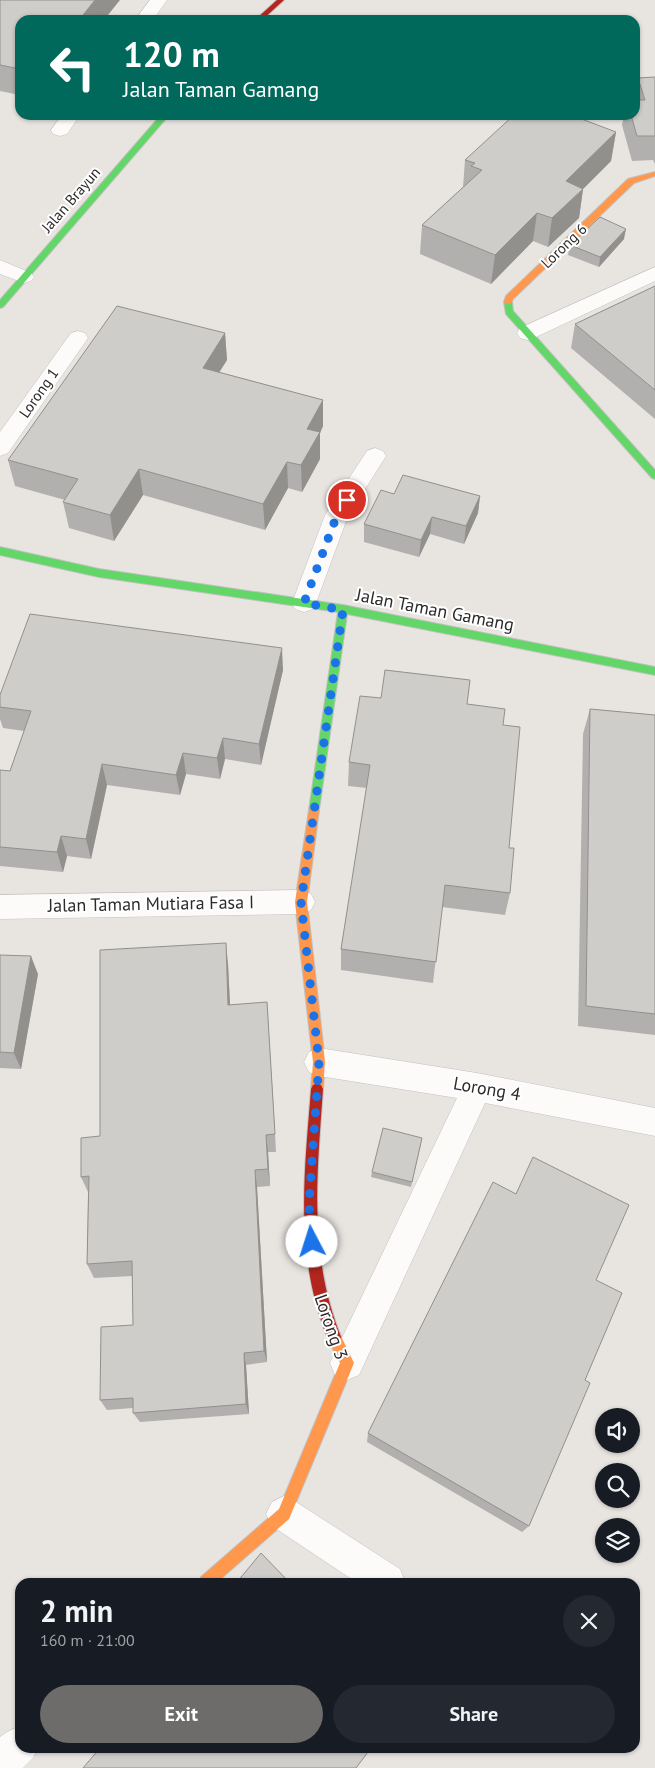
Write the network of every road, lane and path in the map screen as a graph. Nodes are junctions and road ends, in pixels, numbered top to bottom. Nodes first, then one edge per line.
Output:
1 (159, 0) edge
2 (281, 0) edge
3 (148, 15) edge
4 (264, 15) edge
5 (67, 120) edge
6 (161, 120) edge
7 (60, 130) dead end
8 (655, 174) edge
9 (0, 266) edge
10 (655, 273) edge
11 (24, 277) junction
12 (0, 305) edge
13 (526, 333) junction
14 (78, 338) dead end
15 (0, 448) edge
16 (375, 456) dead end
17 (655, 476) edge
18 (0, 551) edge
19 (304, 603) junction
20 (343, 610) junction
21 (655, 671) edge
22 (301, 902) junction
23 (0, 907) edge
24 (319, 1062) junction
25 (477, 1087) junction
26 (655, 1122) edge
27 (347, 1363) junction
28 (284, 1514) junction
29 (211, 1578) edge
30 (381, 1578) edge
31 (15, 1750) edge
32 (0, 1763) edge

1 - 3 street
2 - 4 street
5 - 7 street
6 - 11 street, Jalan Brayun
8 - 13 street, Lorong 6
9 - 11 street
10 - 13 street
11 - 12 street, Jalan Brayun
13 - 17 street, Lorong 6
14 - 15 street, Lorong 1
16 - 19 street
18 - 19 street, Jalan Taman Gamang
19 - 20 street, Jalan Taman Gamang
20 - 21 street, Jalan Taman Gamang
20 - 22 street, Lorong 3
22 - 23 street, Jalan Taman Mutiara Fasa I
22 - 24 street, Lorong 3
24 - 25 street, Lorong 4
24 - 27 street, Lorong 3
25 - 26 street, Lorong 4
25 - 27 street
27 - 28 street, Lorong 3
28 - 29 street, Lorong 3
28 - 30 street
31 - 32 street

